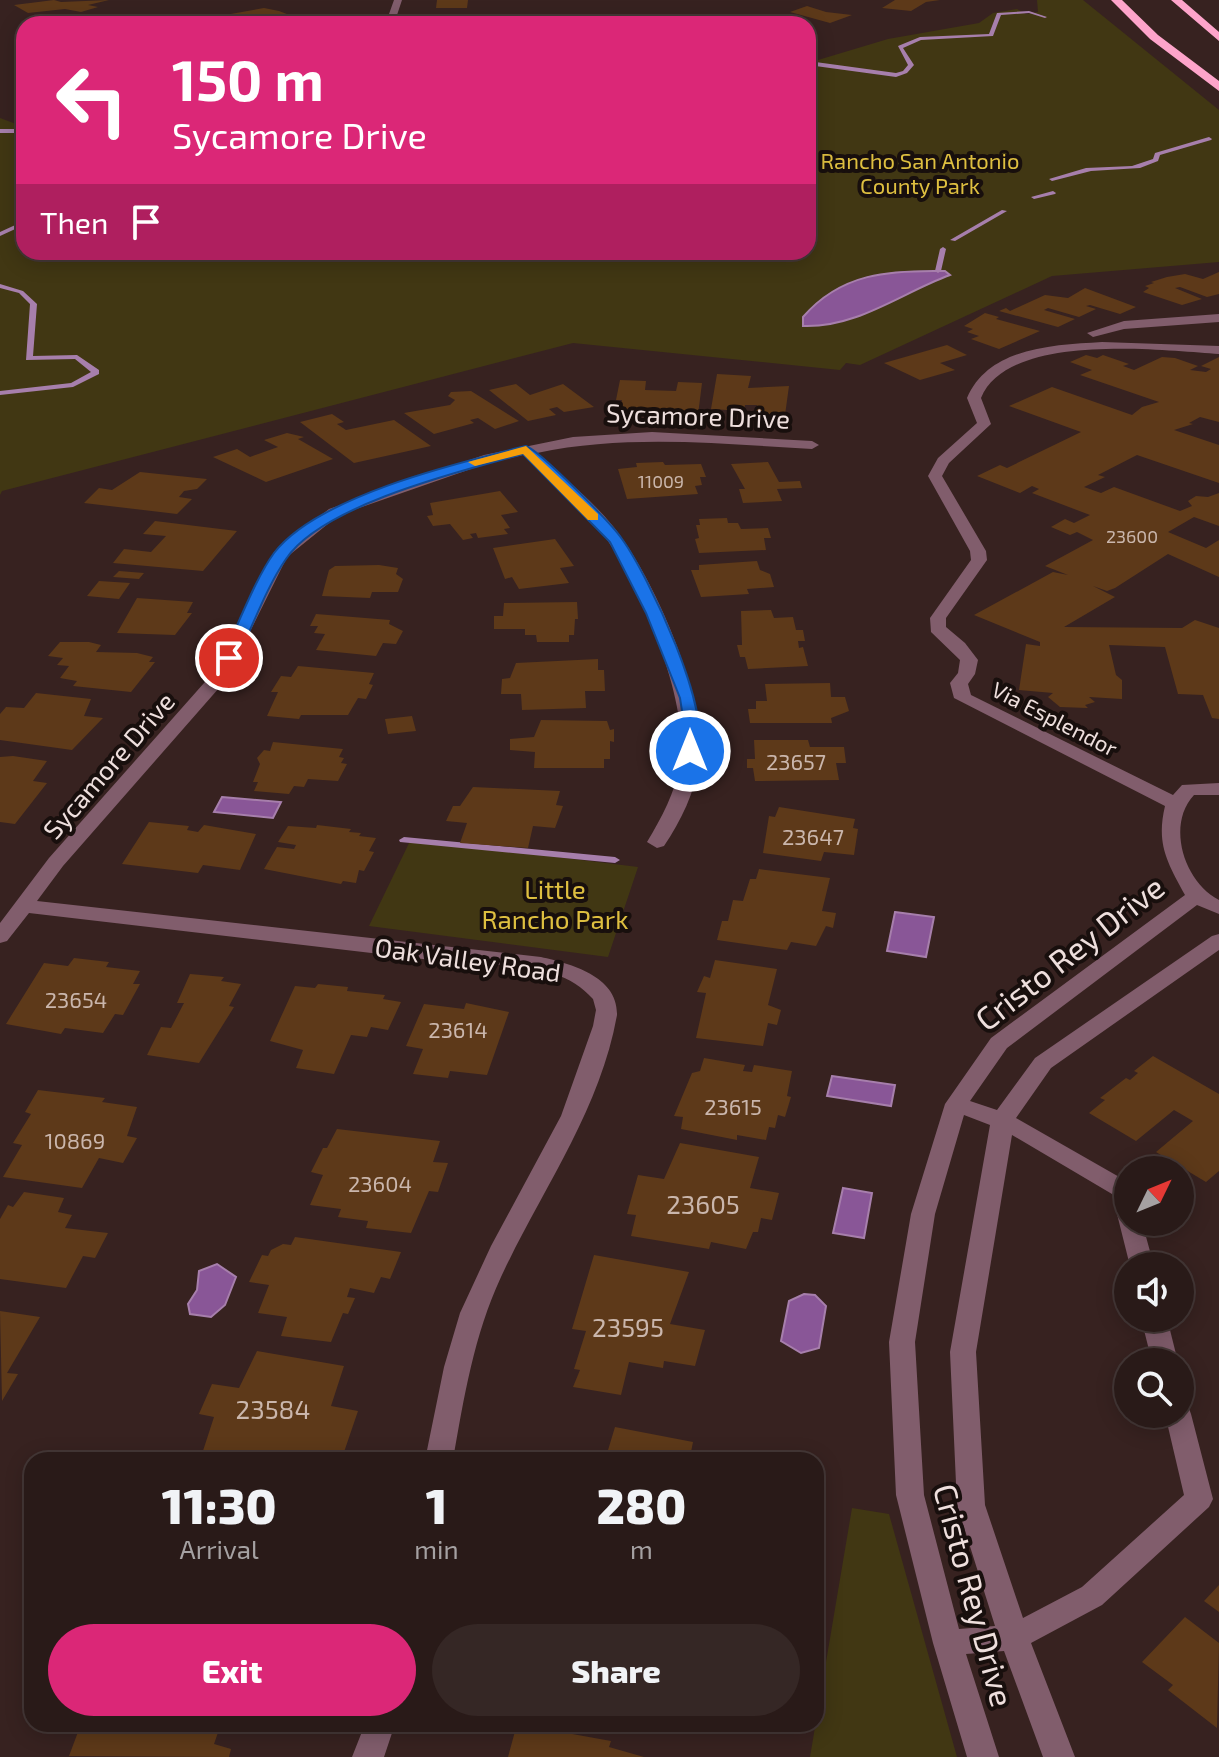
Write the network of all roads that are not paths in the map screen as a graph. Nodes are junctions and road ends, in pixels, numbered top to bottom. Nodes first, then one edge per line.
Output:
1 (1116, 0) edge
2 (1176, 0) edge
3 (1219, 38) edge
4 (1219, 87) edge
5 (1219, 318) edge
6 (1171, 324) junction
7 (1093, 333) dead end
8 (1175, 349) junction
9 (1219, 350) edge
10 (812, 445) dead end
11 (526, 450) junction
12 (1219, 789) edge
13 (1175, 804) junction
14 (657, 842) dead end
15 (1196, 896) junction
16 (22, 906) junction
17 (1219, 908) edge
18 (0, 937) edge
19 (1219, 940) edge
20 (956, 1104) junction
21 (1003, 1119) junction
22 (1114, 1184) edge
23 (1181, 1428) edge
24 (441, 1452) edge
25 (1014, 1637) junction
26 (948, 1643) junction
27 (377, 1732) edge
28 (368, 1757) edge
29 (983, 1757) edge
30 (1059, 1757) edge

1 - 4 highway
2 - 3 highway
5 - 6 street
6 - 7 street
6 - 8 street
8 - 9 street, Via Esplendor
8 - 13 street, Via Esplendor
10 - 11 street, Sycamore Drive
11 - 14 street
11 - 16 street, Sycamore Drive
12 - 13 street
13 - 15 street, Cristo Rey Drive
15 - 17 street, Cristo Rey Drive
15 - 20 street, Cristo Rey Drive
16 - 18 street, Sycamore Drive
16 - 24 street, Oak Valley Road
19 - 21 street, Cristo Rey Drive
20 - 21 street
20 - 26 street, Cristo Rey Drive
21 - 22 street
21 - 25 street, Cristo Rey Drive
23 - 25 street
25 - 26 street
25 - 30 street, Cristo Rey Drive
26 - 29 street, Cristo Rey Drive
27 - 28 street

